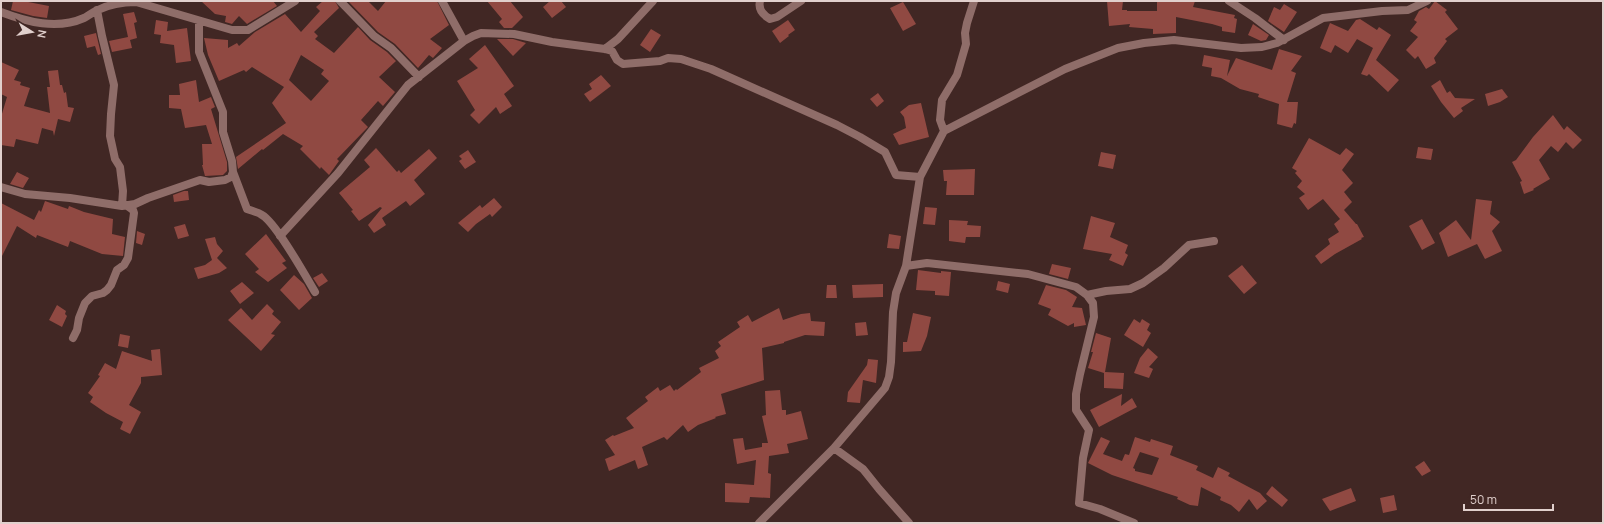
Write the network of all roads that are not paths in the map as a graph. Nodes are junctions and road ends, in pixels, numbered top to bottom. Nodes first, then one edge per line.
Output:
1 (136, 1) edge
2 (295, 1) edge
3 (340, 1) edge
4 (442, 1) edge
5 (653, 1) edge
6 (760, 1) edge
7 (801, 1) edge
8 (974, 1) edge
9 (1229, 1) edge
10 (1428, 1) edge
11 (97, 10) junction
12 (1, 12) edge
13 (199, 21) junction
14 (1284, 40) junction
15 (464, 41) junction
16 (605, 49) junction
17 (419, 77) junction
18 (944, 131) junction
19 (233, 172) junction
20 (920, 177) junction
21 (1, 187) edge
22 (124, 206) junction
23 (280, 236) junction
24 (1214, 241) dead end
25 (906, 266) junction
26 (315, 292) dead end
27 (1087, 295) junction
28 (73, 338) dead end
29 (834, 448) junction
30 (759, 523) edge
31 (909, 523) edge
32 (1134, 523) edge

1 - 11 street
1 - 13 street
2 - 13 street
3 - 17 street
4 - 15 street
5 - 16 street
6 - 7 street
8 - 18 street
9 - 14 street
10 - 14 street
11 - 12 street
11 - 22 street
13 - 19 street
14 - 18 street
15 - 16 street
15 - 17 street
16 - 20 street
17 - 23 street
18 - 20 street
19 - 22 street
19 - 23 street
20 - 25 street
21 - 22 street
22 - 28 street
23 - 26 street
24 - 27 street
25 - 27 street
25 - 29 street
27 - 32 street
29 - 30 street
29 - 31 street

